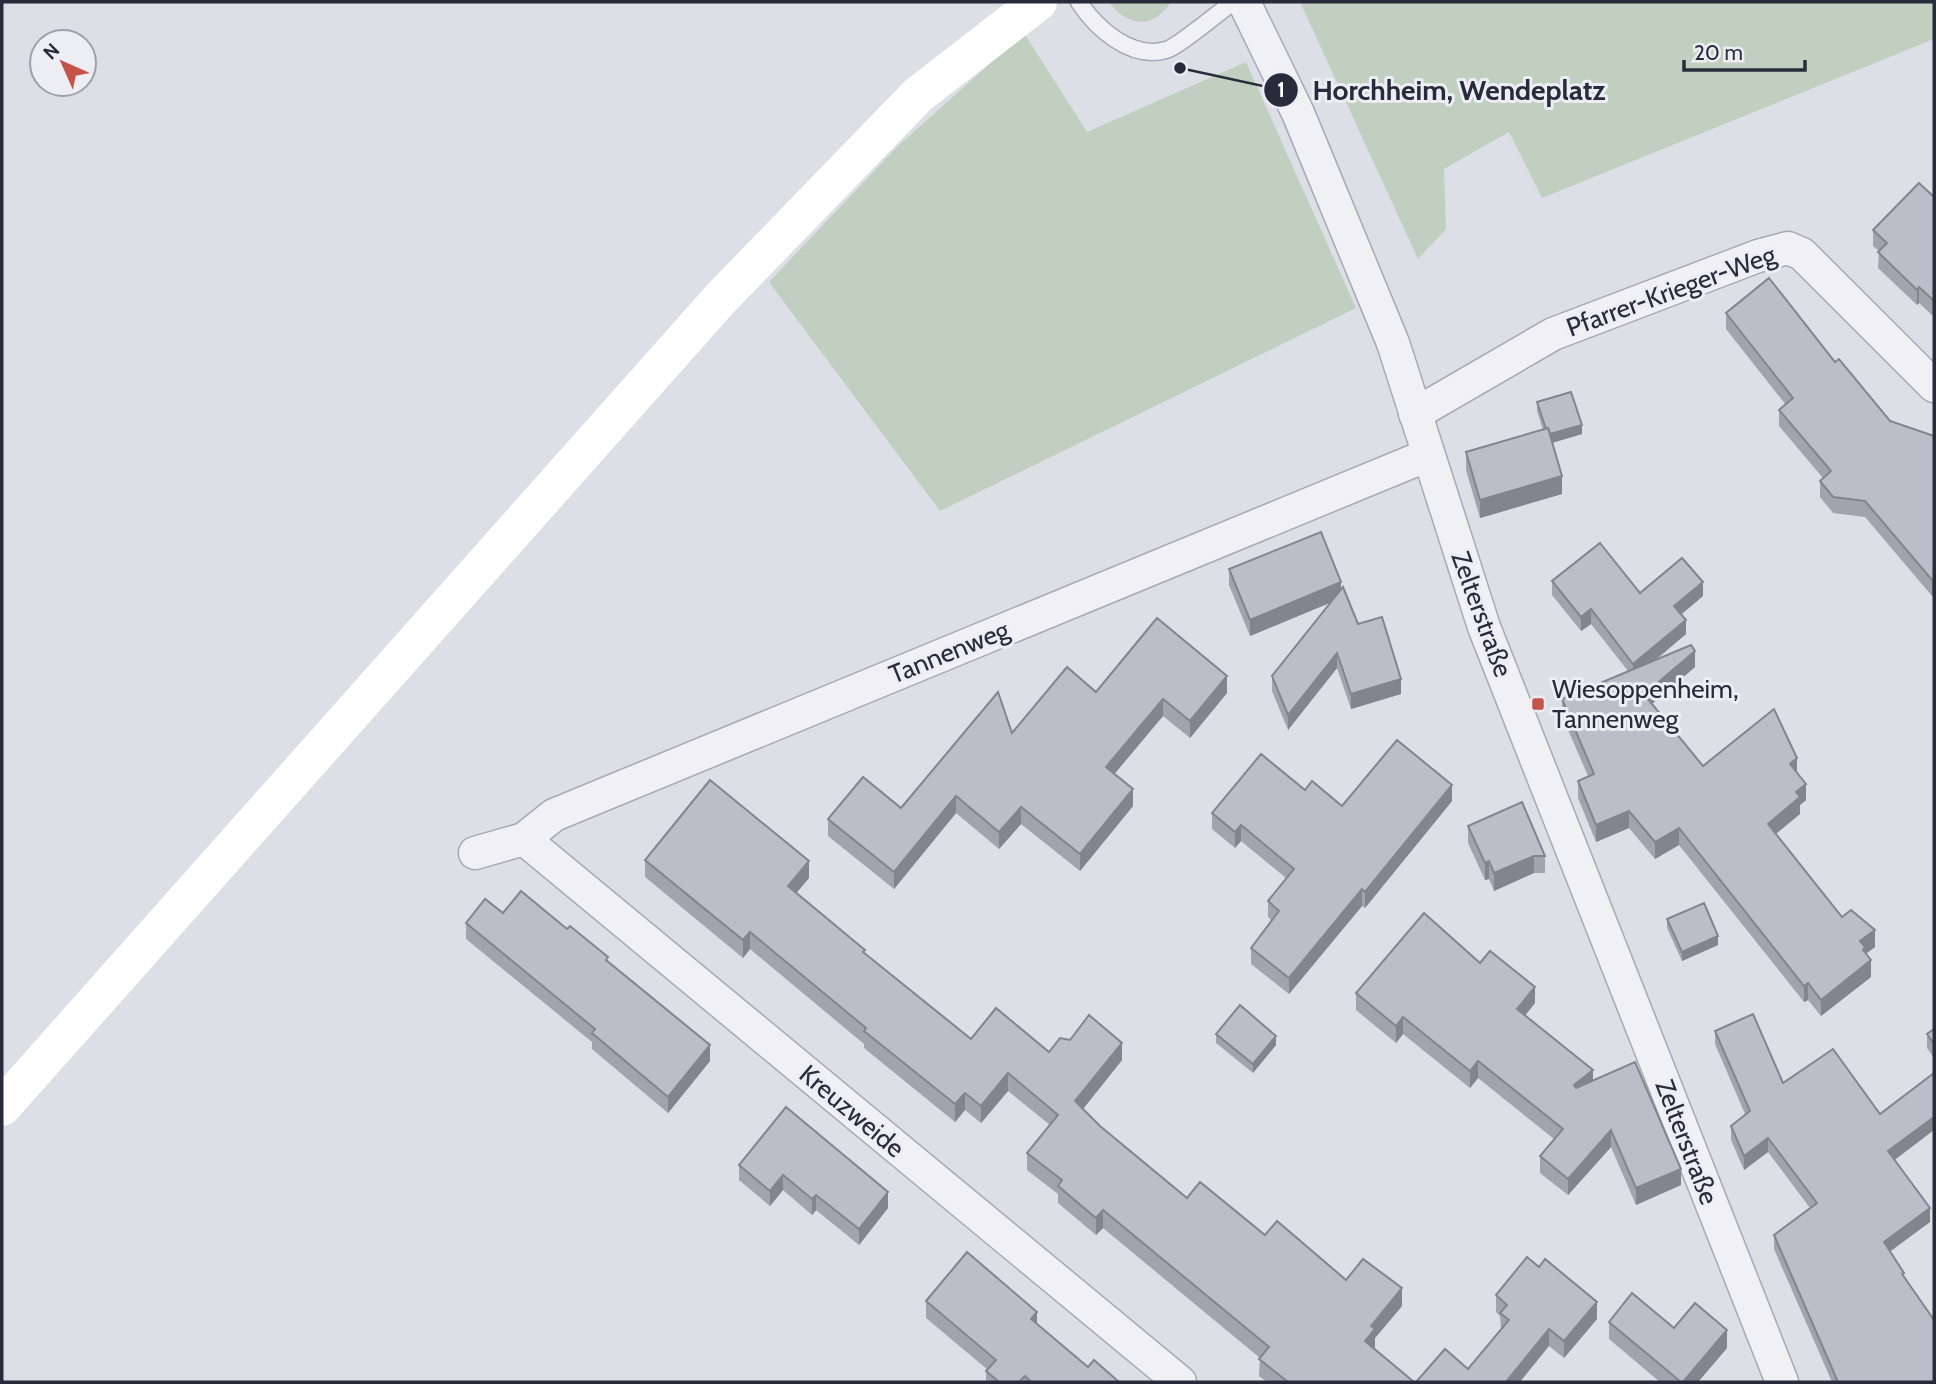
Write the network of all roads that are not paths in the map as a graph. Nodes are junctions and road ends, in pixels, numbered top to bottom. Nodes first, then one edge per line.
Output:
1 (1038, 2) edge
2 (1079, 2) edge
3 (1233, 2) edge
4 (1244, 2) edge
5 (1934, 386) edge
6 (1415, 414) junction
7 (1428, 455) junction
8 (524, 839) junction
9 (475, 853) dead end
10 (2, 1107) edge
11 (1180, 1382) edge
12 (1782, 1382) edge

1 - 10 main road
2 - 3 lane
4 - 6 street, Zelterstraße
5 - 6 street, Pfarrer-Krieger-Weg
6 - 7 street, Zelterstraße
7 - 8 street, Tannenweg
7 - 12 street, Zelterstraße
8 - 9 street, Tannenweg
8 - 11 street, Kreuzweide

